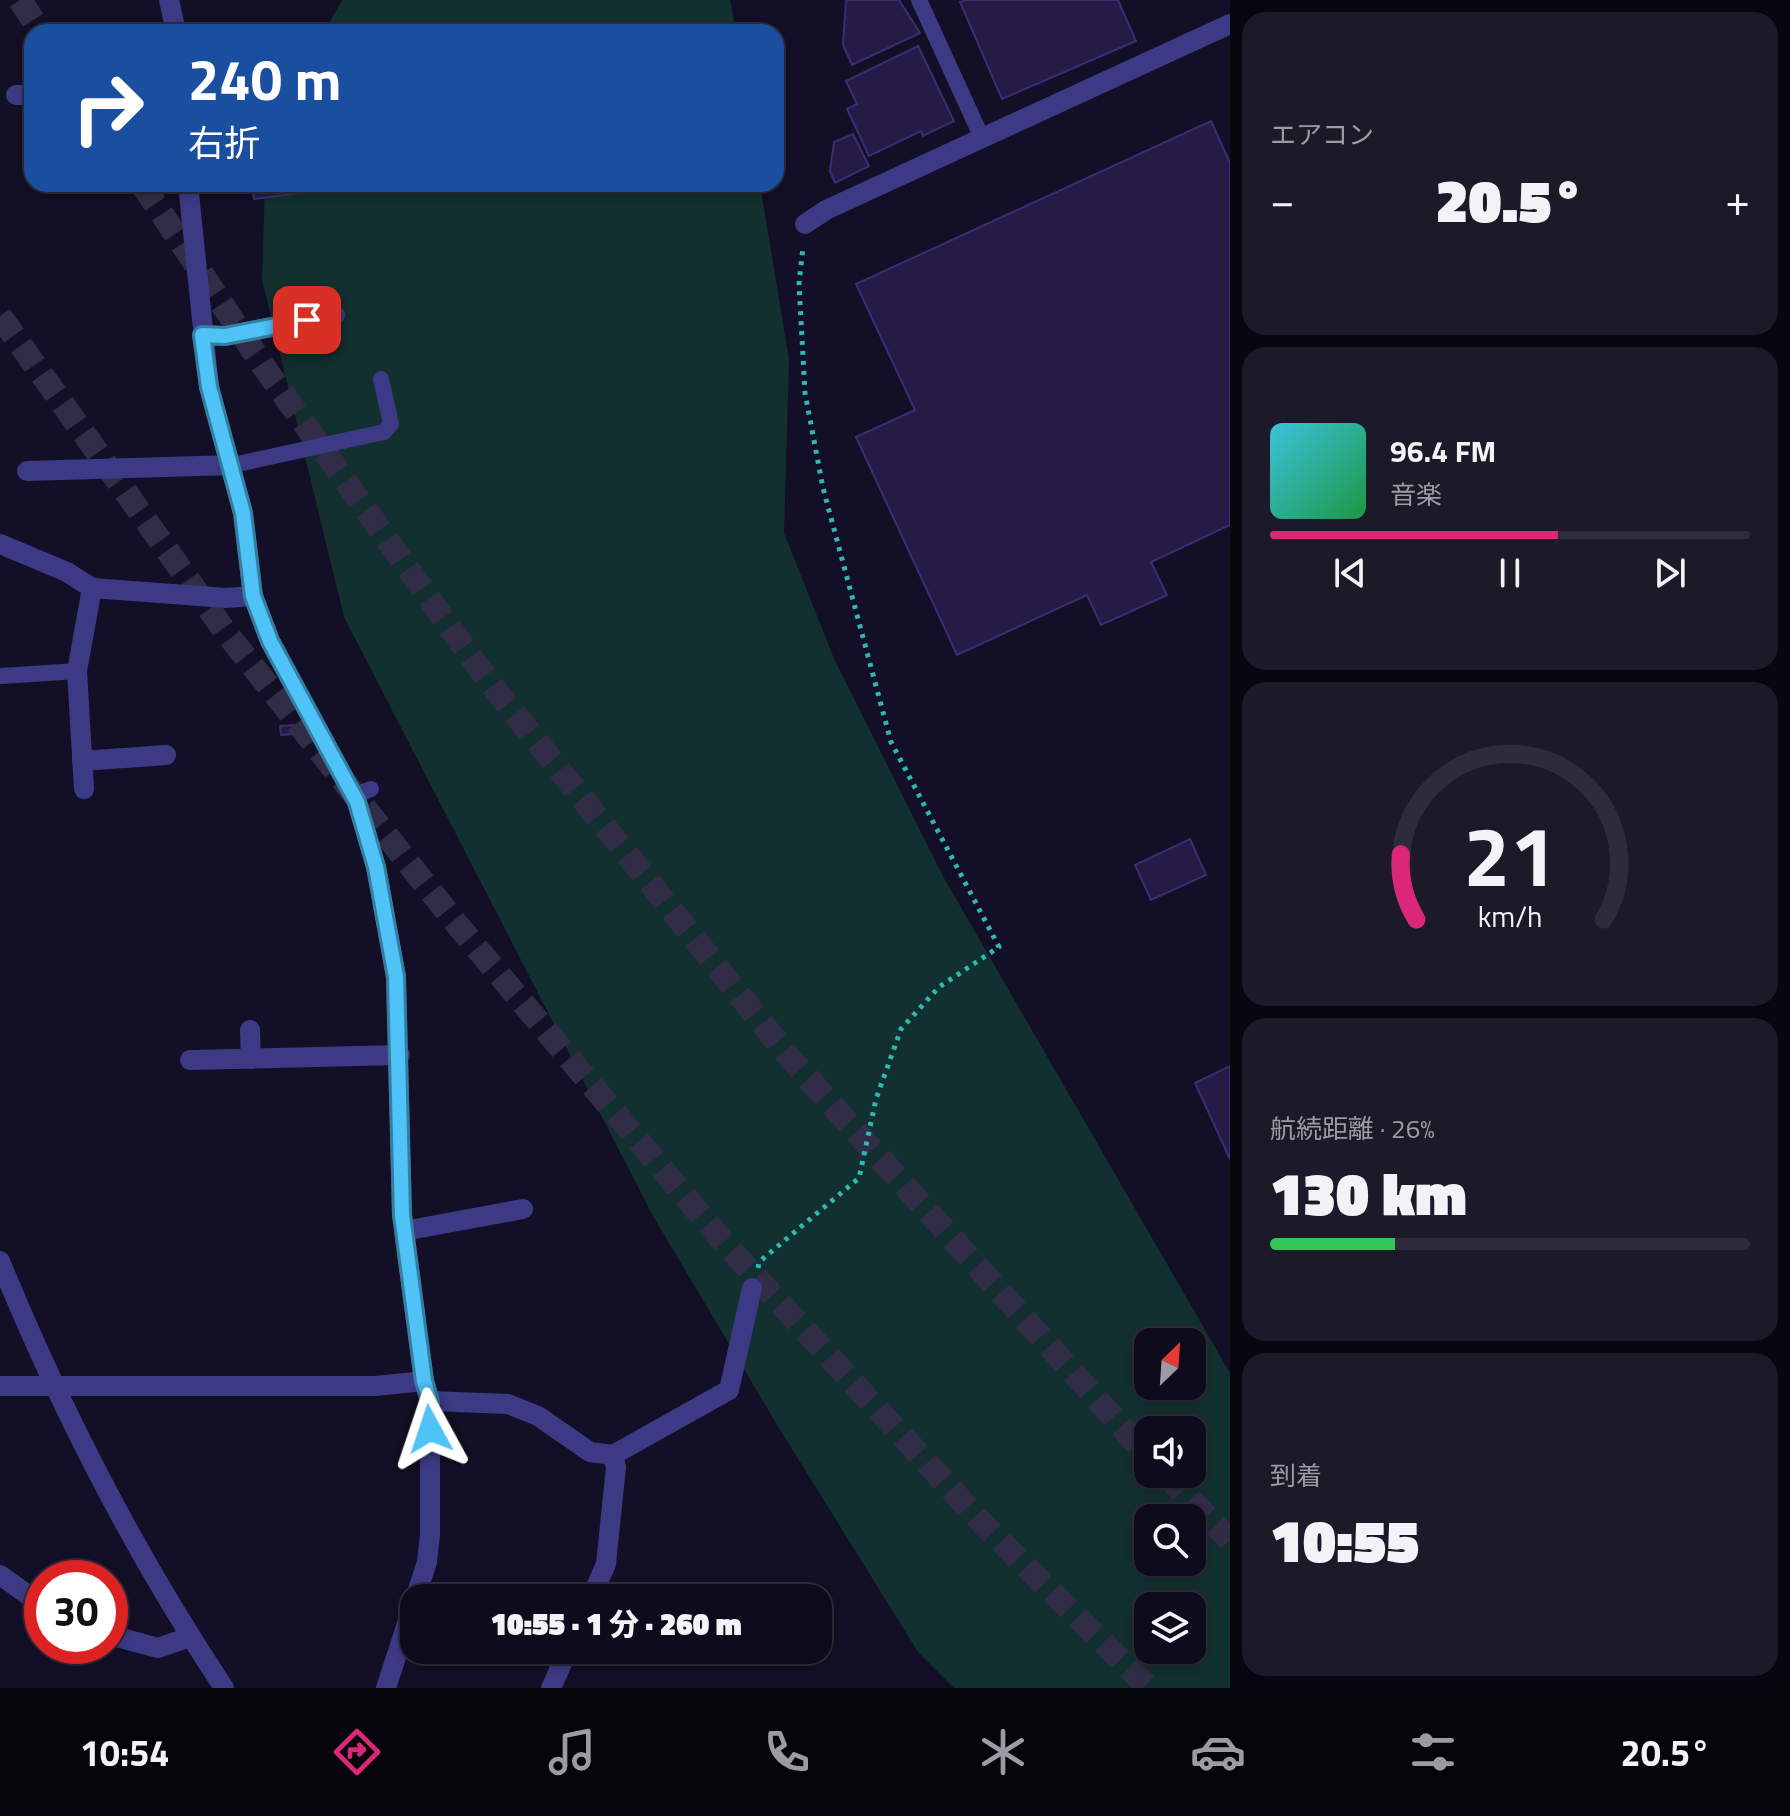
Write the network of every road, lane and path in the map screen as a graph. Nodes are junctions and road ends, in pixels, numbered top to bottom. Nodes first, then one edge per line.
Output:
1 (169, 0) edge
2 (919, 0) edge
3 (174, 24) edge
4 (1230, 24) edge
5 (982, 138) junction
6 (189, 192) edge
7 (805, 224) joint
8 (335, 315) dead end
9 (202, 335) junction
10 (381, 379) dead end
11 (233, 465) junction
12 (27, 471) dead end
13 (0, 544) edge
14 (92, 588) junction
15 (253, 596) junction
16 (77, 671) junction
17 (2, 676) dead end
18 (166, 755) dead end
19 (82, 761) junction
20 (84, 789) dead end
21 (250, 1030) dead end
22 (400, 1055) junction
23 (251, 1059) junction
24 (190, 1060) dead end
25 (523, 1209) dead end
26 (404, 1231) junction
27 (0, 1261) edge
28 (752, 1288) joint
29 (53, 1384) junction
30 (0, 1386) edge
31 (427, 1391) junction
32 (613, 1455) junction
33 (0, 1575) edge
34 (597, 1584) edge
35 (24, 1592) edge
36 (190, 1637) junction
37 (128, 1640) edge
38 (562, 1664) edge
39 (224, 1688) edge
40 (386, 1688) edge
41 (551, 1688) edge

1 - 3 street
2 - 5 lane
4 - 5 street
5 - 7 street
6 - 9 street
7 - 28 path
8 - 9 street
9 - 11 street
10 - 11 lane
11 - 12 street
11 - 15 street
13 - 14 street
14 - 15 street
14 - 16 street
15 - 22 street
16 - 17 lane
16 - 19 street
18 - 19 street
19 - 20 street
21 - 23 street
22 - 23 street
22 - 26 street
23 - 24 street
25 - 26 street
26 - 31 street
27 - 29 street
28 - 32 street
29 - 30 street
29 - 31 street
29 - 36 street
31 - 32 street
31 - 40 street
32 - 34 street
33 - 35 street
36 - 37 street
36 - 39 street
38 - 41 street

